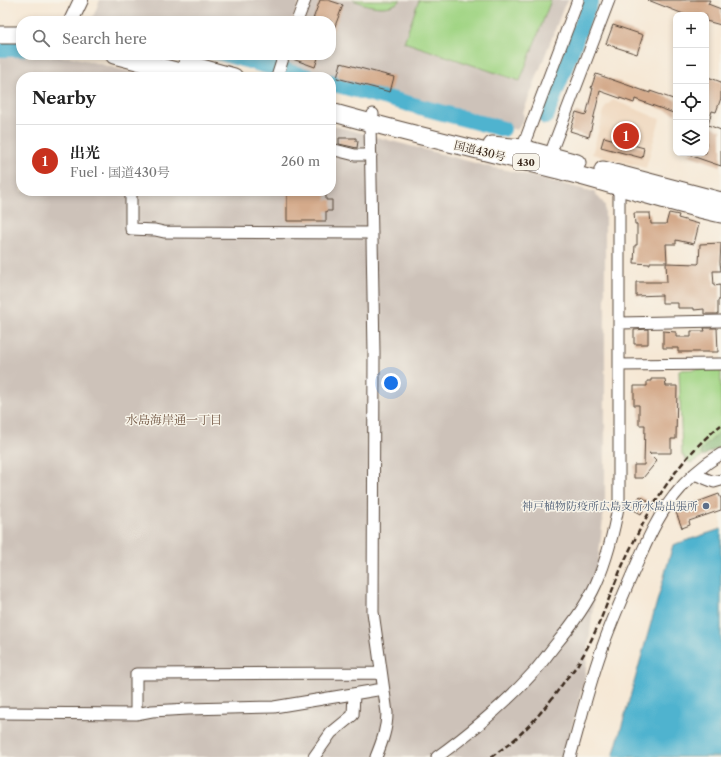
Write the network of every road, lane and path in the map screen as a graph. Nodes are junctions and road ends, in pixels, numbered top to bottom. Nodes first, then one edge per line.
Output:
1 (81, 0) edge
2 (305, 0) edge
3 (578, 0) edge
4 (609, 0) edge
5 (73, 16) edge
6 (299, 16) edge
7 (0, 26) edge
8 (16, 26) edge
9 (0, 35) edge
10 (16, 35) edge
11 (133, 60) edge
12 (170, 60) edge
13 (283, 60) edge
14 (180, 72) edge
15 (213, 72) edge
16 (279, 72) edge
17 (336, 105) edge
18 (336, 113) edge
19 (372, 118) junction
20 (336, 150) edge
21 (519, 154) junction
22 (371, 155) junction
23 (548, 161) junction
24 (619, 181) junction
25 (131, 196) edge
26 (721, 201) edge
27 (721, 214) edge
28 (372, 233) junction
29 (721, 322) edge
30 (619, 323) junction
31 (721, 364) edge
32 (620, 366) junction
33 (721, 454) edge
34 (694, 474) junction
35 (721, 480) edge
36 (381, 673) junction
37 (383, 689) junction
38 (354, 694) junction
39 (0, 713) edge
40 (136, 714) junction
41 (314, 757) edge
42 (376, 757) edge
43 (437, 757) edge
44 (570, 757) edge

1 - 5 main road
2 - 6 street
3 - 21 street
4 - 23 street
7 - 8 highway
9 - 10 highway
11 - 14 highway
12 - 15 highway
13 - 16 street
17 - 19 highway, 国道430号 / 430
18 - 19 highway, 国道430号 / 430
19 - 21 highway, 国道430号 / 430
19 - 22 street
20 - 22 street
21 - 23 highway, 国道430号 / 430
22 - 28 street
23 - 24 highway, 国道430号 / 430
24 - 26 highway, 国道430号 / 430
24 - 27 highway, 国道430号 / 430
24 - 30 street
25 - 28 street
28 - 36 street
29 - 30 street
30 - 32 street
31 - 32 street
32 - 43 street
33 - 34 street
34 - 35 street
34 - 44 street
36 - 37 street
36 - 40 street
37 - 38 street
37 - 42 street
38 - 40 street
38 - 41 street
39 - 40 street

